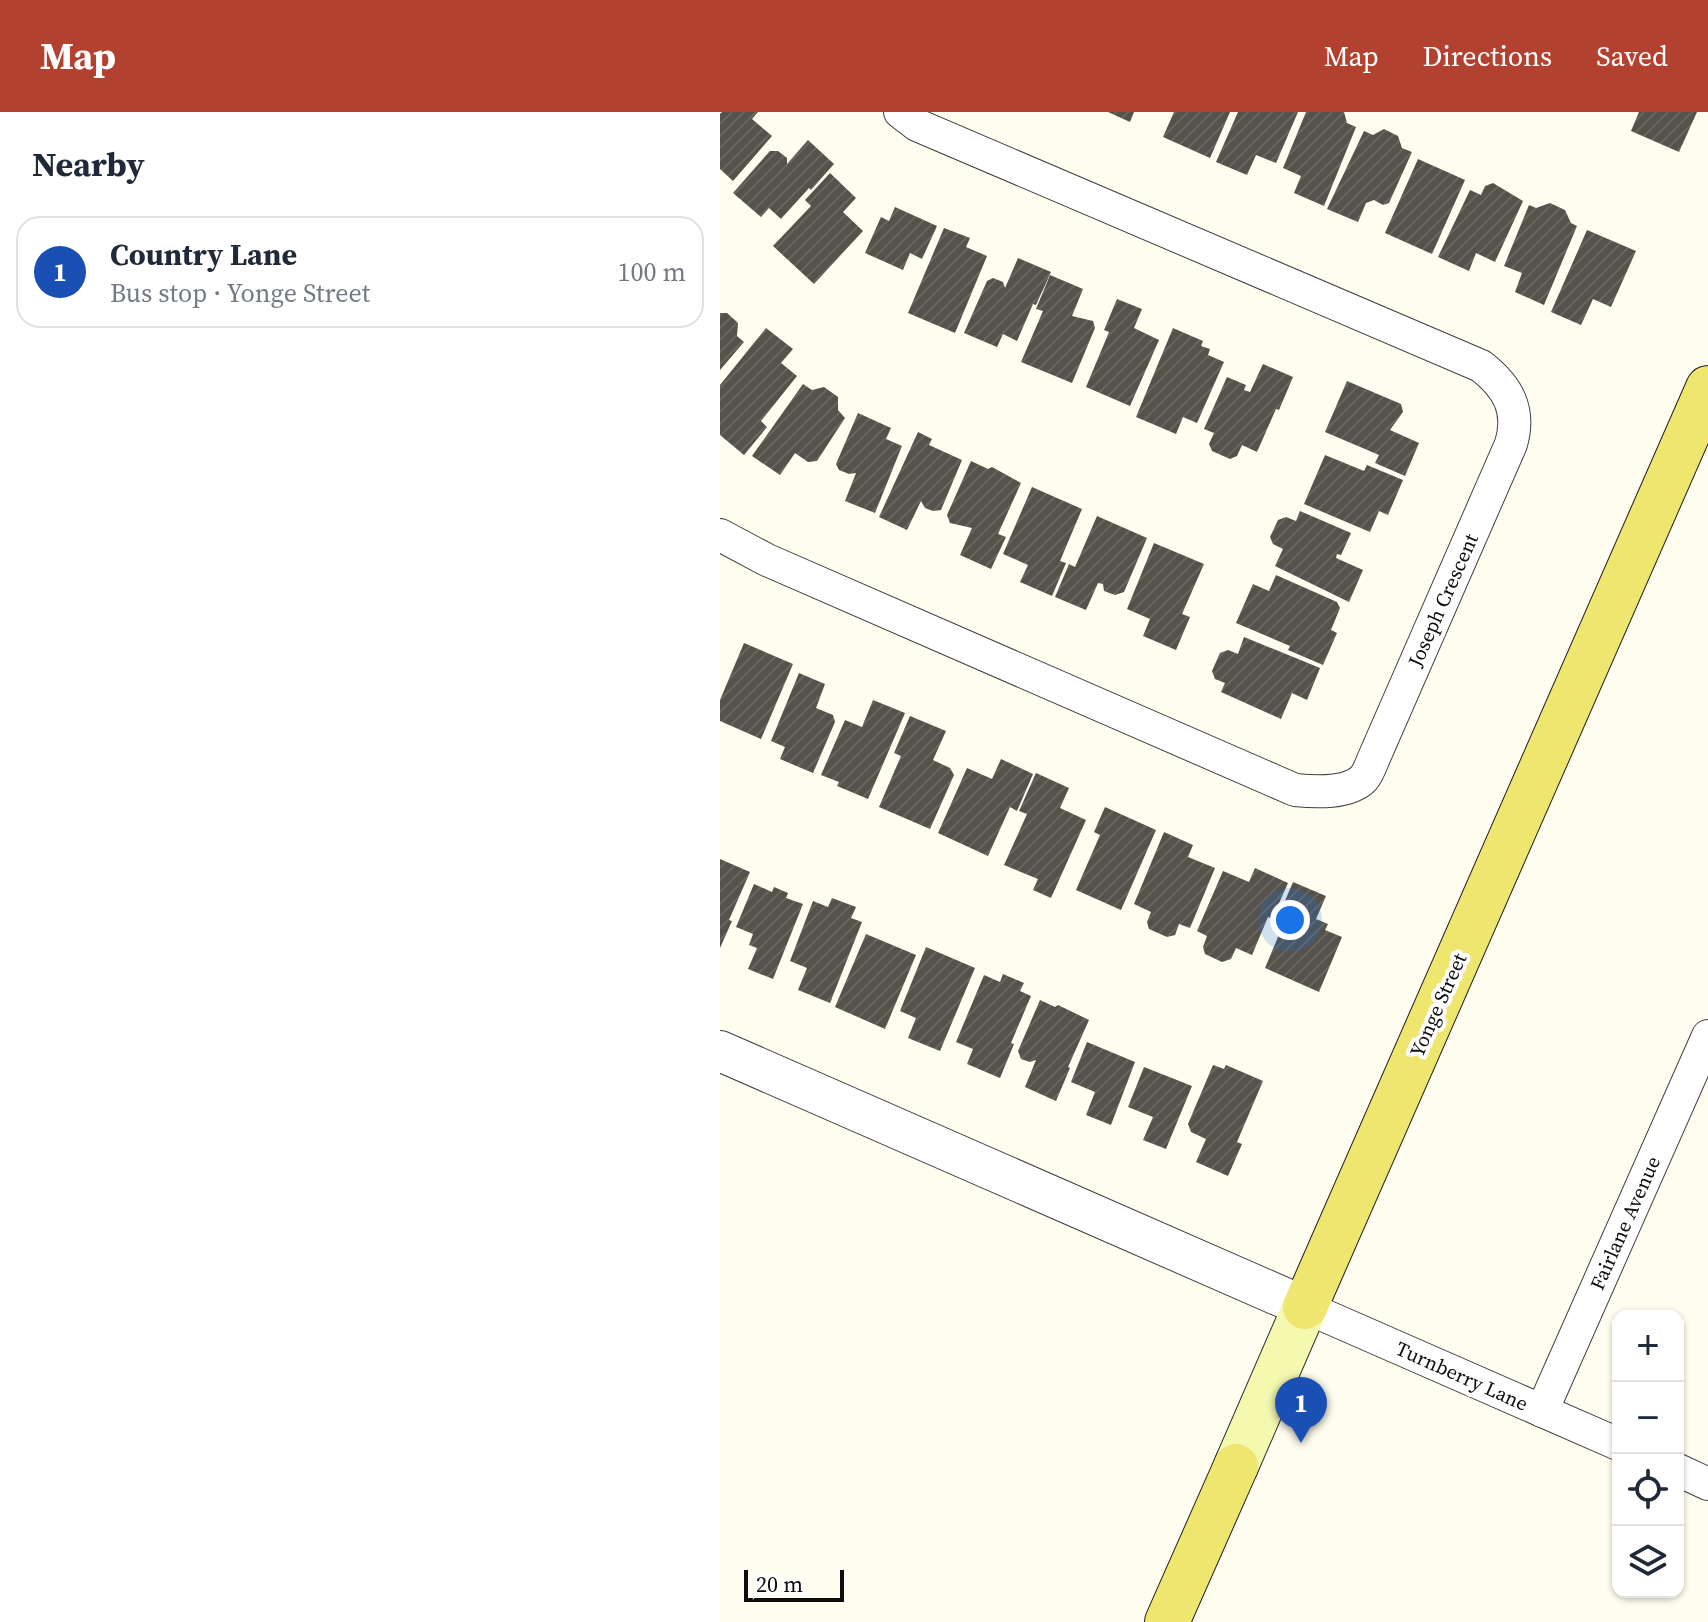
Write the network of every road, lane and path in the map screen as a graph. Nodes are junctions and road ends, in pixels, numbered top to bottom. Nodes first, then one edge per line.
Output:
1 (900, 112) edge
2 (1708, 388) edge
3 (720, 535) edge
4 (1708, 1036) edge
5 (720, 1051) edge
6 (1305, 1307) junction
7 (1542, 1411) junction
8 (1612, 1441) edge
9 (1684, 1473) edge
10 (1708, 1484) edge
11 (1167, 1622) edge

1 - 3 street, Joseph Crescent
2 - 6 main road, Yonge Street
4 - 7 street, Fairlane Avenue
5 - 6 street
6 - 7 street, Turnberry Lane
6 - 11 main road, Yonge Street
7 - 8 street, Turnberry Lane
9 - 10 street

